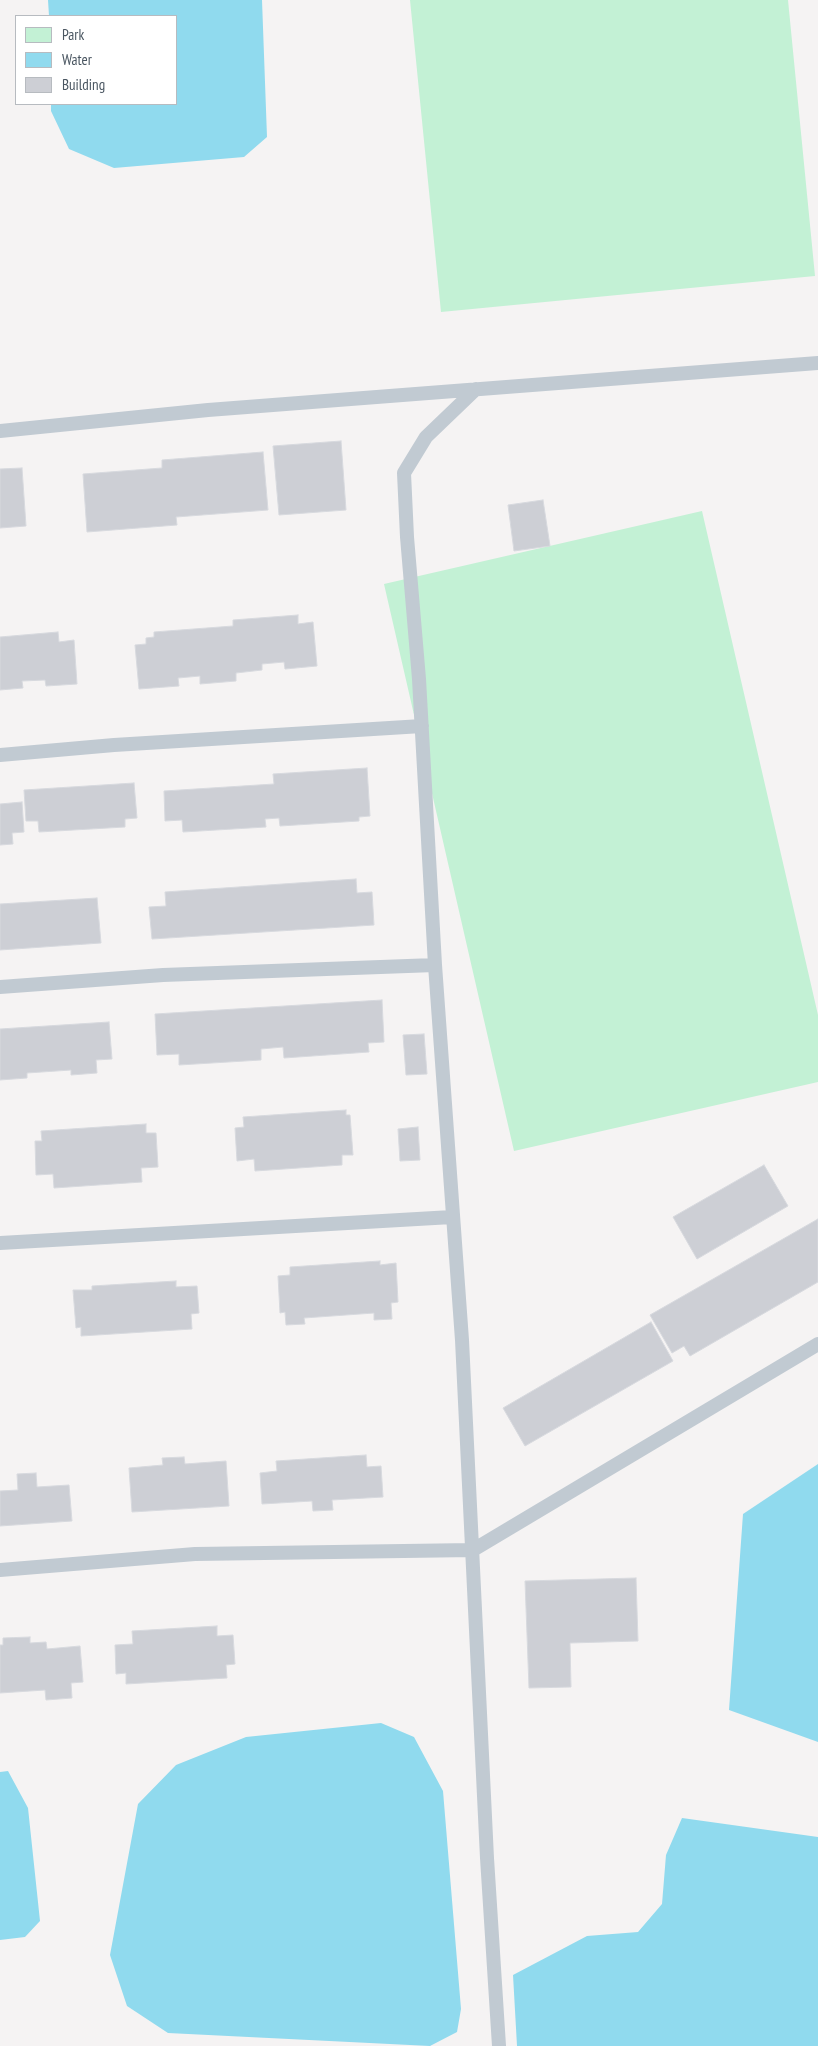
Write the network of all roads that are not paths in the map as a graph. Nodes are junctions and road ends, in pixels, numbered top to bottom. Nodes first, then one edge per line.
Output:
1 (818, 363) edge
2 (476, 389) junction
3 (0, 431) edge
4 (422, 726) junction
5 (0, 755) edge
6 (435, 964) junction
7 (0, 987) edge
8 (452, 1217) junction
9 (0, 1243) edge
10 (818, 1344) edge
11 (473, 1550) junction
12 (0, 1570) edge
13 (499, 2046) edge

1 - 2 lane
2 - 3 lane
2 - 4 lane
4 - 5 lane
4 - 6 lane
6 - 7 lane
6 - 8 lane
8 - 9 lane
8 - 11 lane
10 - 11 lane
11 - 12 lane
11 - 13 lane

